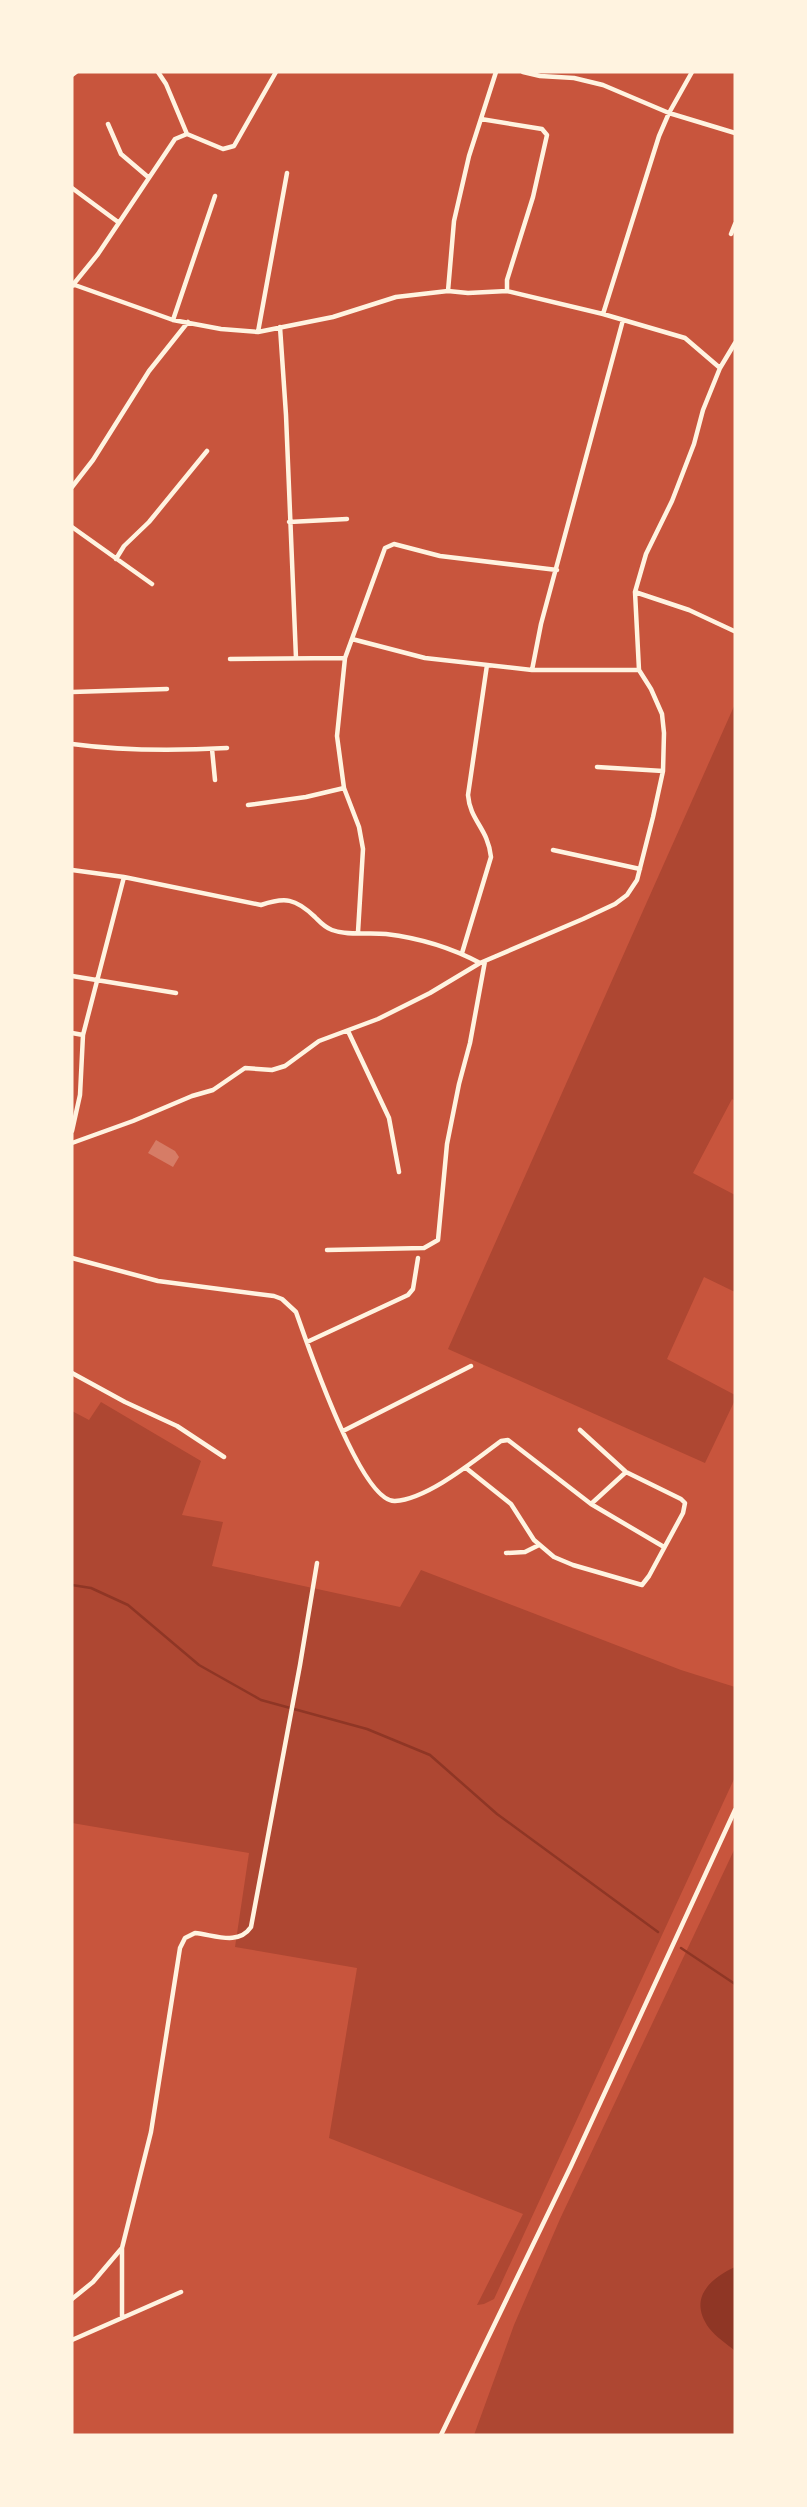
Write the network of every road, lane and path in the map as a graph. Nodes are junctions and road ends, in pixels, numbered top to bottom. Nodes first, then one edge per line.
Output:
1 (158, 72) edge
2 (276, 72) edge
3 (496, 72) edge
4 (523, 72) edge
5 (692, 72) edge
6 (669, 113) junction
7 (481, 119) junction
8 (108, 124) dead end
9 (735, 133) edge
10 (187, 134) junction
11 (287, 173) dead end
12 (148, 177) junction
13 (72, 188) edge
14 (215, 196) dead end
15 (118, 222) junction
16 (735, 224) edge
17 (732, 234) dead end
18 (72, 286) edge
19 (448, 291) junction
20 (507, 291) junction
21 (603, 314) junction
22 (173, 320) junction
23 (623, 320) junction
24 (188, 323) junction
25 (280, 327) junction
26 (258, 332) junction
27 (735, 342) edge
28 (720, 368) junction
29 (207, 451) dead end
30 (72, 487) edge
31 (347, 519) dead end
32 (289, 522) junction
33 (72, 527) edge
34 (116, 559) junction
35 (557, 570) junction
36 (152, 584) dead end
37 (635, 592) junction
38 (734, 631) edge
39 (352, 639) junction
40 (296, 658) junction
41 (345, 658) junction
42 (230, 659) dead end
43 (486, 665) junction
44 (532, 670) junction
45 (639, 670) junction
46 (167, 689) dead end
47 (72, 692) edge
48 (72, 744) edge
49 (228, 748) dead end
50 (212, 749) junction
51 (597, 767) dead end
52 (663, 771) junction
53 (215, 780) dead end
54 (344, 788) junction
55 (248, 805) dead end
56 (553, 850) dead end
57 (640, 869) junction
58 (72, 870) edge
59 (124, 877) junction
60 (358, 932) junction
61 (462, 953) junction
62 (482, 962) junction
63 (72, 976) edge
64 (96, 981) junction
65 (176, 993) dead end
66 (348, 1031) junction
67 (72, 1033) edge
68 (83, 1035) junction
69 (72, 1130) edge
70 (72, 1143) edge
71 (400, 1172) dead end
72 (327, 1250) dead end
73 (72, 1258) edge
74 (418, 1258) dead end
75 (307, 1342) junction
76 (471, 1366) dead end
77 (72, 1373) edge
78 (580, 1430) dead end
79 (343, 1431) junction
80 (223, 1457) dead end
81 (466, 1468) junction
82 (626, 1472) junction
83 (591, 1504) junction
84 (539, 1545) junction
85 (664, 1547) junction
86 (506, 1553) dead end
87 (317, 1563) dead end
88 (735, 1810) edge
89 (122, 2248) junction
90 (181, 2292) dead end
91 (72, 2299) edge
92 (122, 2318) junction
93 (72, 2340) edge
94 (441, 2435) edge

1 - 10 street
2 - 10 street
3 - 7 street
4 - 6 street
5 - 6 street
6 - 9 street
6 - 21 street
7 - 19 street
7 - 20 street
8 - 12 street
10 - 12 street
11 - 26 street
12 - 15 street
13 - 15 street
14 - 22 street
15 - 18 street
16 - 17 street
18 - 22 street
19 - 20 street
19 - 25 street
20 - 21 street
21 - 23 street
22 - 24 street
23 - 28 street
23 - 35 street
24 - 26 street
24 - 30 street
25 - 26 street
25 - 32 street
27 - 28 street
28 - 37 street
29 - 34 street
31 - 32 street
32 - 40 street
33 - 34 street
34 - 36 street
35 - 39 street
35 - 44 street
37 - 38 street
37 - 45 street
39 - 41 street
39 - 43 street
40 - 41 street
40 - 42 street
41 - 54 street
43 - 44 street
43 - 61 street
44 - 45 street
45 - 52 street
46 - 47 street
48 - 50 street
49 - 50 street
50 - 53 street
51 - 52 street
52 - 57 street
54 - 55 street
54 - 60 street
56 - 57 street
57 - 62 street
58 - 59 street
59 - 60 street
59 - 64 street
60 - 61 street
61 - 62 street
62 - 66 street
62 - 72 street
63 - 64 street
64 - 65 street
64 - 68 street
66 - 70 street
66 - 71 street
67 - 68 street
68 - 69 street
73 - 75 street
74 - 75 street
75 - 79 street
76 - 79 street
77 - 80 street
78 - 82 street
79 - 81 street
81 - 83 street
81 - 84 street
82 - 83 street
82 - 85 street
83 - 85 street
84 - 85 street
84 - 86 street
87 - 89 street
88 - 94 street
89 - 91 street
89 - 92 street
90 - 92 street
92 - 93 street

